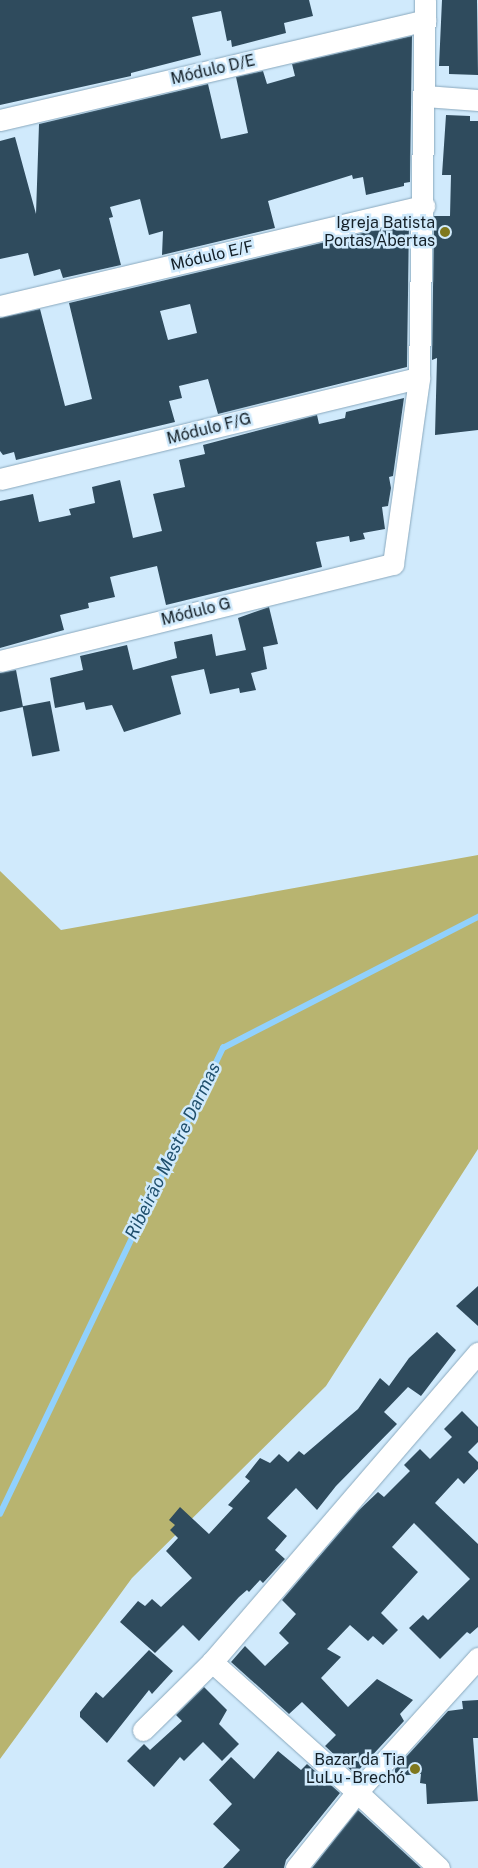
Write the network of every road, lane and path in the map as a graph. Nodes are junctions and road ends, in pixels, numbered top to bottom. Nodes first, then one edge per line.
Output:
1 (425, 10) edge
2 (425, 96) junction
3 (478, 100) edge
4 (0, 120) edge
5 (424, 206) junction
6 (0, 306) edge
7 (419, 378) junction
8 (0, 480) edge
9 (0, 661) edge
10 (478, 1354) edge
11 (478, 1658) edge
12 (212, 1662) junction
13 (143, 1730) dead end
14 (357, 1792) junction
15 (296, 1868) edge
16 (439, 1868) edge

1 - 2 street
1 - 4 street, Módulo D/E
2 - 3 street
2 - 5 street
5 - 6 street, Módulo E/F
5 - 7 street
7 - 8 street, Módulo F/G
7 - 9 street, Módulo G
10 - 12 street
11 - 14 street
12 - 13 street
12 - 14 street
14 - 15 street
14 - 16 street

